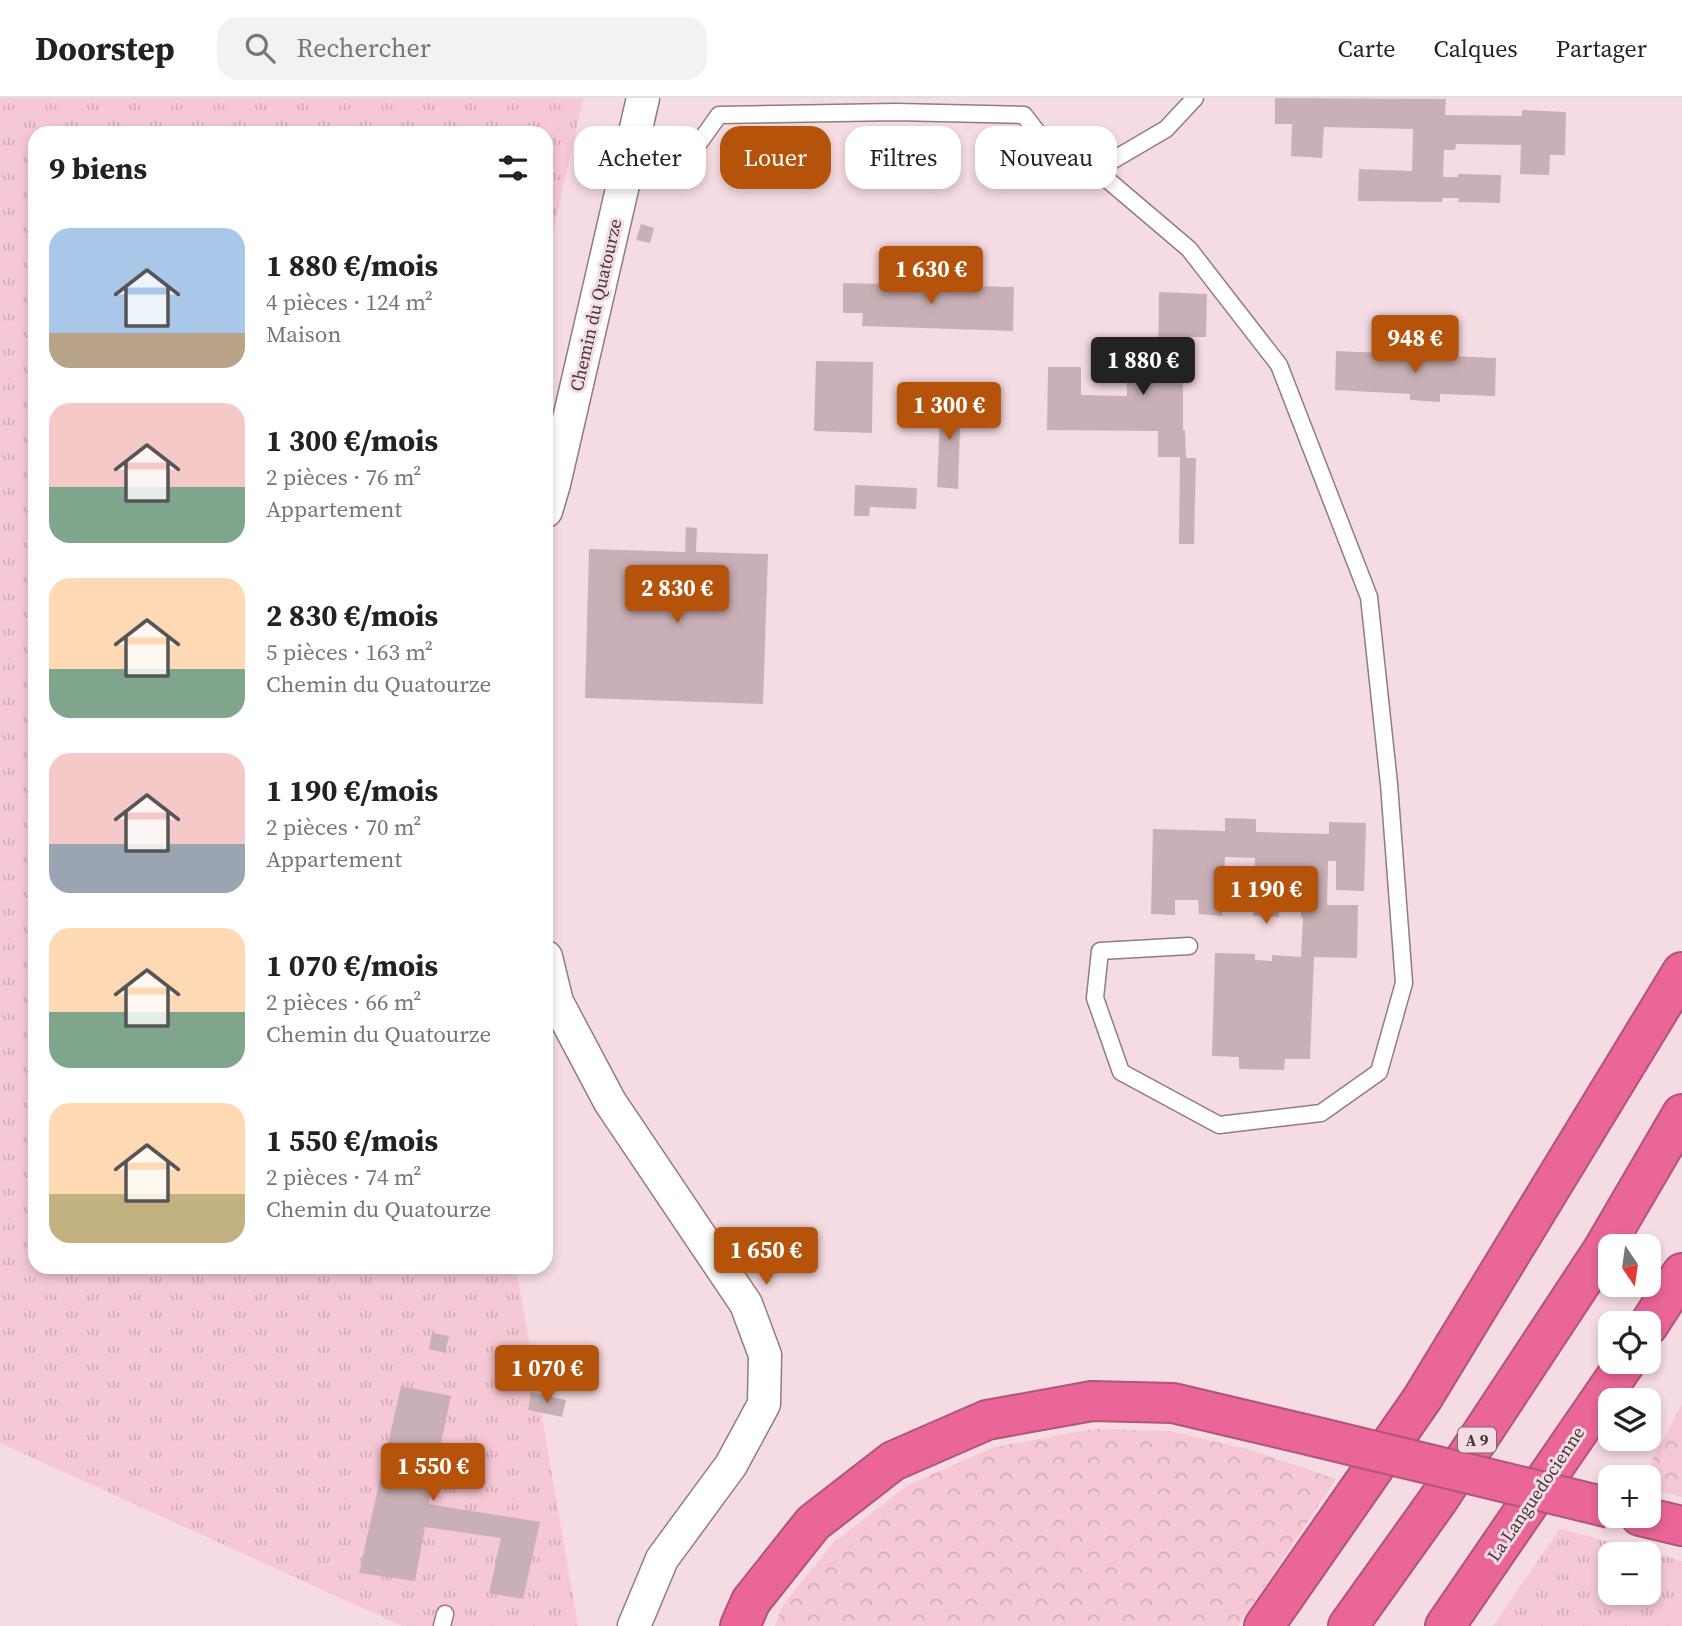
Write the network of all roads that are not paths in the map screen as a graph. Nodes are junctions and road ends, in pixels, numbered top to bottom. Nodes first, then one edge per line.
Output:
1 (643, 98) edge
2 (1195, 98) edge
3 (637, 126) edge
4 (1032, 126) edge
5 (706, 133) edge
6 (1117, 158) edge
7 (1117, 188) edge
8 (623, 189) edge
9 (553, 485) edge
10 (1189, 946) dead end
11 (1682, 972) edge
12 (553, 986) edge
13 (1682, 1114) edge
14 (1682, 1273) edge
15 (1658, 1311) edge
16 (1618, 1374) edge
17 (1598, 1505) edge
18 (746, 1618) edge
19 (634, 1626) edge
20 (1264, 1626) edge
21 (1348, 1626) edge
22 (1445, 1626) edge

1 - 3 street, Chemin du Quatourze
2 - 6 lane
4 - 5 lane
7 - 10 lane
8 - 9 street, Chemin du Quatourze
11 - 20 highway
12 - 19 street
13 - 21 highway, A 9
14 - 15 highway
16 - 22 highway, La Languedocienne
17 - 18 highway, bridge

